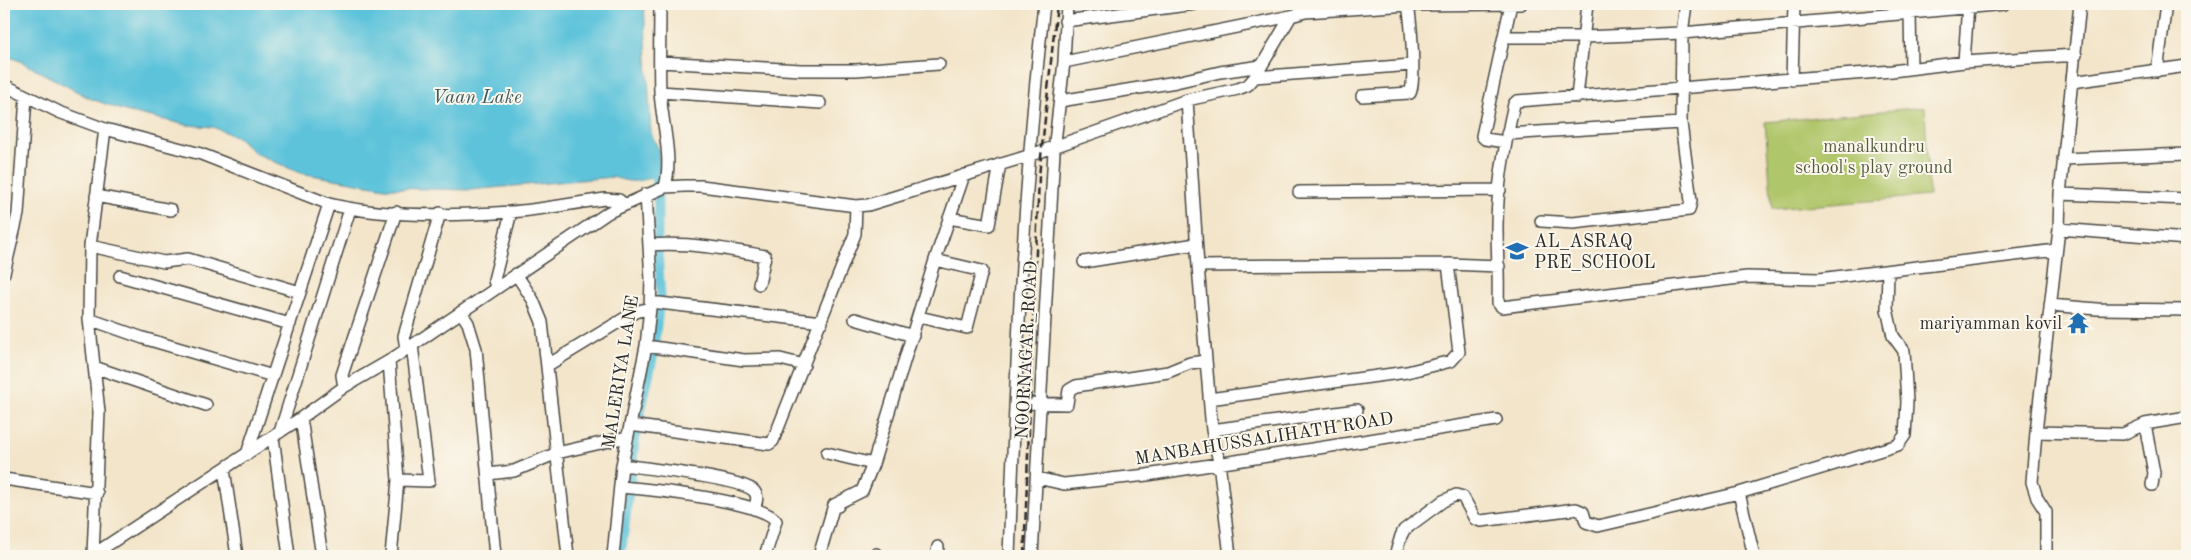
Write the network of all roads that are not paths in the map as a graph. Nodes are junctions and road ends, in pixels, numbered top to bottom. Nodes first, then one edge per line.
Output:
1 (660, 4) edge
2 (1044, 4) edge
3 (1067, 4) edge
4 (1196, 4) edge
5 (1511, 4) edge
6 (1521, 4) edge
7 (1587, 4) edge
8 (1686, 4) edge
9 (1794, 4) edge
10 (2004, 4) edge
11 (2080, 4) edge
12 (2166, 4) edge
13 (1408, 5) junction
14 (1968, 6) edge
15 (1307, 8) edge
16 (1910, 8) edge
17 (1291, 16) junction
18 (1064, 21) junction
19 (1794, 24) junction
20 (1682, 33) junction
21 (1505, 37) junction
22 (1583, 37) junction
23 (2076, 55) junction
24 (660, 62) junction
25 (1064, 62) junction
26 (1964, 62) junction
27 (938, 64) dead end
28 (1412, 65) junction
29 (1261, 66) junction
30 (2187, 66) edge
31 (1911, 68) junction
32 (2157, 71) junction
33 (1255, 77) junction
34 (1792, 80) junction
35 (2072, 82) junction
36 (4, 85) edge
37 (1682, 89) junction
38 (660, 92) junction
39 (1362, 96) dead end
40 (26, 97) junction
41 (1577, 97) junction
42 (1187, 100) junction
43 (1060, 101) junction
44 (820, 103) dead end
45 (1681, 123) junction
46 (105, 129) junction
47 (1507, 138) junction
48 (1054, 146) junction
49 (2187, 154) edge
50 (1028, 156) junction
51 (2063, 159) junction
52 (1000, 164) junction
53 (964, 176) junction
54 (665, 187) junction
55 (1500, 190) junction
56 (1299, 192) dead end
57 (646, 194) junction
58 (2060, 194) junction
59 (96, 196) junction
60 (2187, 200) edge
61 (328, 204) junction
62 (624, 204) junction
63 (856, 206) junction
64 (350, 209) junction
65 (171, 210) dead end
66 (396, 212) junction
67 (511, 212) junction
68 (440, 213) junction
69 (949, 218) junction
70 (1541, 221) dead end
71 (2059, 229) junction
72 (2187, 239) edge
73 (649, 244) junction
74 (1196, 244) junction
75 (90, 246) junction
76 (2056, 250) junction
77 (5, 260) edge
78 (935, 260) junction
79 (1084, 262) dead end
80 (1448, 264) junction
81 (1198, 266) junction
82 (1499, 266) junction
83 (1888, 271) junction
84 (4, 273) edge
85 (516, 274) junction
86 (120, 276) dead end
87 (759, 284) dead end
88 (496, 288) junction
89 (300, 292) junction
90 (651, 305) junction
91 (2050, 305) junction
92 (2187, 310) edge
93 (461, 312) junction
94 (919, 317) junction
95 (88, 319) junction
96 (855, 319) dead end
97 (822, 322) junction
98 (290, 324) junction
99 (913, 336) junction
100 (646, 346) junction
101 (409, 347) junction
102 (389, 361) junction
103 (1206, 362) junction
104 (548, 365) junction
105 (804, 365) junction
106 (94, 367) junction
107 (272, 376) junction
108 (344, 387) junction
109 (1209, 399) junction
110 (1015, 403) junction
111 (1041, 404) junction
112 (206, 405) dead end
113 (1357, 410) dead end
114 (2187, 417) edge
115 (301, 418) junction
116 (1496, 420) dead end
117 (2145, 424) junction
118 (1212, 430) junction
119 (628, 431) junction
120 (2036, 432) junction
121 (276, 435) junction
122 (557, 453) junction
123 (827, 453) dead end
124 (247, 454) junction
125 (1219, 462) junction
126 (873, 464) junction
127 (622, 465) junction
128 (224, 469) junction
129 (488, 474) junction
130 (1037, 478) junction
131 (4, 479) edge
132 (398, 480) junction
133 (2152, 485) dead end
134 (620, 486) junction
135 (97, 493) junction
136 (1739, 493) junction
137 (754, 509) junction
138 (95, 556) edge
139 (237, 556) edge
140 (289, 556) edge
141 (322, 556) edge
142 (391, 556) edge
143 (495, 556) edge
144 (568, 556) edge
145 (614, 556) edge
146 (765, 556) edge
147 (818, 556) edge
148 (1010, 556) edge
149 (1032, 556) edge
150 (1230, 556) edge
151 (1393, 556) edge
152 (1754, 556) edge
153 (2046, 556) edge

1 - 24 street
2 - 50 street
3 - 18 street, NOORNAGAR_ROAD
4 - 18 street
5 - 6 street
5 - 13 street
5 - 21 street
7 - 22 street
8 - 20 street
9 - 19 street
10 - 14 street
11 - 23 street
12 - 32 street
13 - 15 street
13 - 28 street
14 - 16 street
14 - 26 street
15 - 17 street
16 - 19 street
16 - 31 street
17 - 25 street
17 - 29 street
18 - 25 street, NOORNAGAR_ROAD
19 - 20 street
19 - 34 street
20 - 22 street
20 - 37 street
21 - 22 street
21 - 47 street
22 - 41 street
23 - 26 street
23 - 35 street
24 - 27 street
24 - 38 street
25 - 43 street, NOORNAGAR_ROAD
26 - 31 street
28 - 33 street
28 - 39 street
29 - 33 street
29 - 43 street
30 - 32 street
31 - 34 street
32 - 35 street
33 - 42 street
34 - 37 street
35 - 51 street
36 - 40 street
37 - 41 street
37 - 45 street
38 - 44 street
38 - 54 street
40 - 46 street
40 - 77 street
41 - 47 street
42 - 48 street
42 - 74 street
43 - 48 street, NOORNAGAR_ROAD
45 - 47 street
45 - 70 street
46 - 59 street
46 - 61 street
47 - 55 street
48 - 50 street
48 - 111 street, NOORNAGAR_ROAD
49 - 51 street
50 - 52 street
50 - 110 street
51 - 58 street
52 - 53 street
52 - 69 street
53 - 63 street
53 - 69 street
54 - 57 street
54 - 63 street
55 - 56 street
55 - 82 street
57 - 62 street
57 - 73 street, MALERIYA LANE
58 - 60 street
58 - 71 street
59 - 65 street
59 - 75 street
61 - 64 street
61 - 89 street
62 - 67 street
62 - 85 street
63 - 97 street
64 - 66 street
64 - 121 street
66 - 68 street
66 - 108 street
67 - 68 street
67 - 88 street
68 - 101 street
69 - 78 street
71 - 72 street
71 - 76 street
73 - 87 street
73 - 90 street, MALERIYA LANE
74 - 79 street
74 - 81 street
75 - 89 street
75 - 95 street
76 - 83 street
76 - 91 street
77 - 84 street
78 - 94 street
78 - 94 street
80 - 81 street
80 - 82 street
80 - 109 street
81 - 103 street
82 - 83 street
83 - 136 street
85 - 88 street
85 - 104 street
86 - 98 street
88 - 93 street
89 - 98 street
90 - 97 street
90 - 100 street, MALERIYA LANE
90 - 104 street
91 - 92 street
91 - 120 street
93 - 101 street
93 - 129 street
94 - 99 street
95 - 106 street
95 - 107 street
96 - 99 street
97 - 105 street
98 - 107 street
99 - 126 street
100 - 105 street
100 - 119 street, MALERIYA LANE
101 - 102 street
101 - 132 street
102 - 108 street
102 - 132 street
103 - 109 street
103 - 111 street
104 - 122 street
105 - 119 street
106 - 112 street
106 - 135 street
107 - 124 street
108 - 115 street
109 - 118 street
110 - 111 street
110 - 148 street
111 - 130 street, NOORNAGAR_ROAD
113 - 118 street
114 - 117 street
115 - 121 street
115 - 141 street
116 - 125 street, MANBAHUSSALIHATH ROAD
117 - 120 street
117 - 133 street
118 - 125 street
119 - 122 street
119 - 127 street, MALERIYA LANE
120 - 153 street
121 - 124 street
121 - 140 street
122 - 129 street
122 - 144 street
123 - 126 street
124 - 128 street
125 - 130 street, MANBAHUSSALIHATH ROAD
125 - 150 street
126 - 147 street
127 - 134 street, MALERIYA LANE
127 - 137 street
128 - 138 street
128 - 139 street
129 - 143 street
130 - 149 street, NOORNAGAR_ROAD
131 - 135 street
132 - 142 street
134 - 137 street
134 - 145 street, MALERIYA LANE
135 - 138 street
136 - 151 street
136 - 152 street
137 - 146 street

